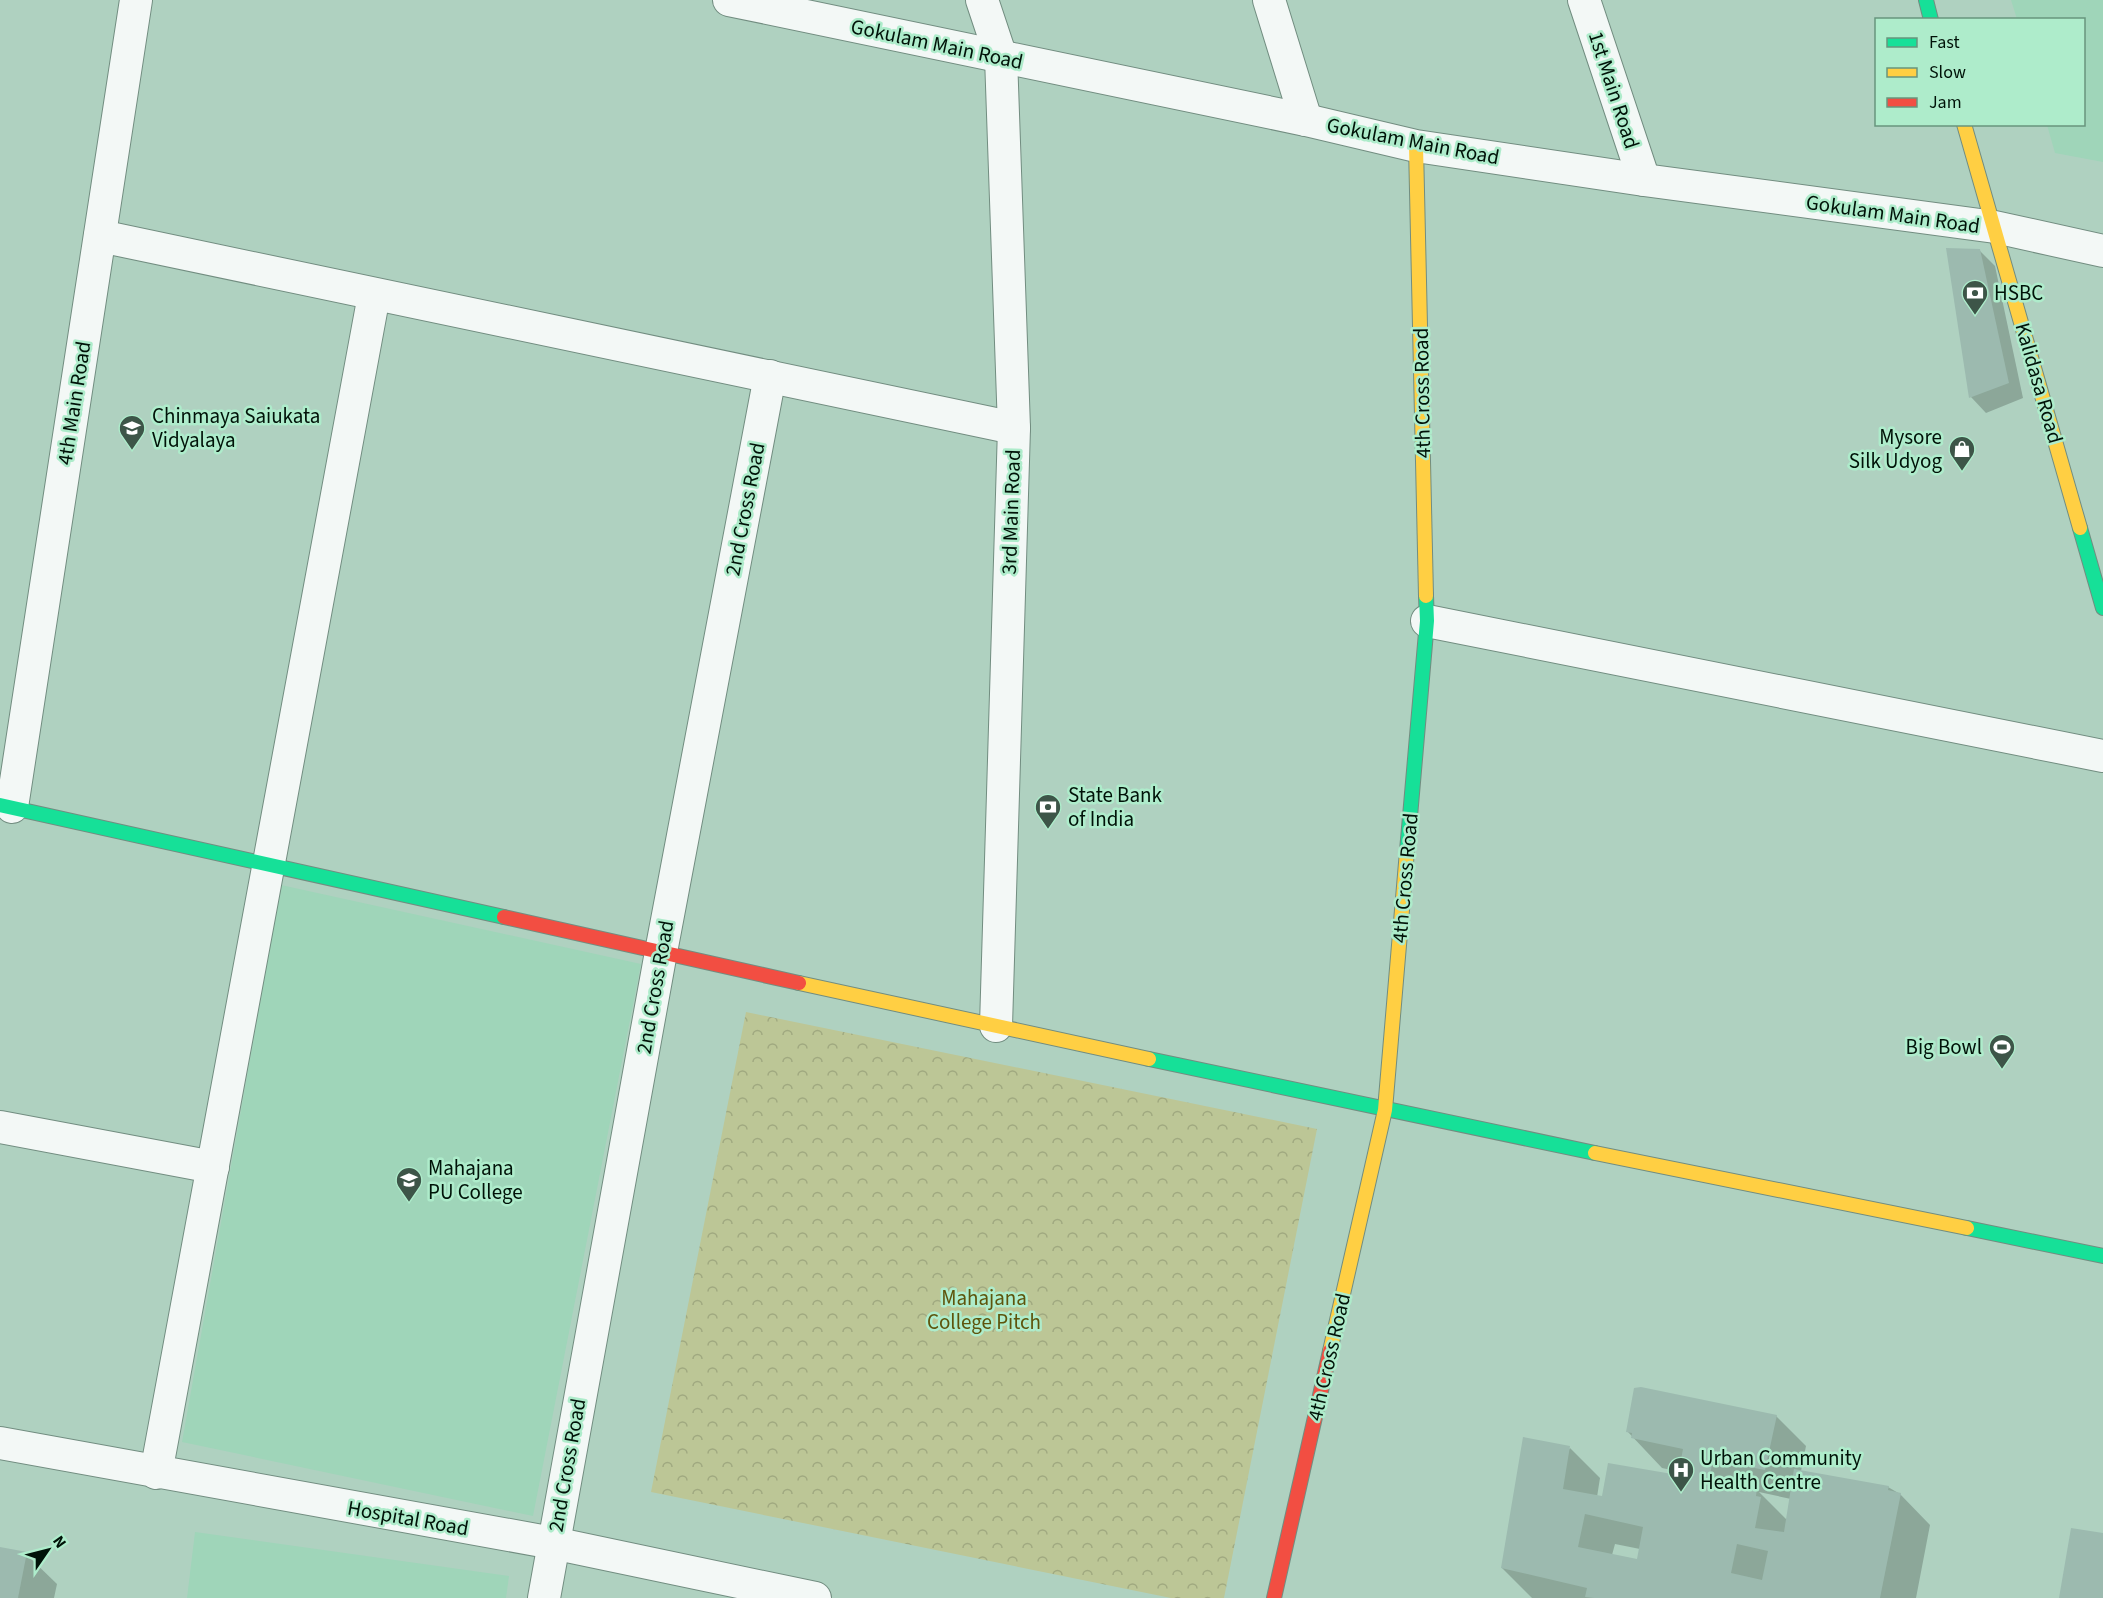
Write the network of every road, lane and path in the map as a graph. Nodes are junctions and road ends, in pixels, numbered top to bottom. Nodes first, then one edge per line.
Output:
1 (136, 0) edge
2 (729, 0) edge
3 (982, 0) edge
4 (1269, 0) edge
5 (1584, 0) edge
6 (1926, 0) edge
7 (1931, 18) edge
8 (1001, 57) junction
9 (1306, 120) junction
10 (1965, 126) edge
11 (1416, 147) junction
12 (1644, 180) junction
13 (1995, 227) junction
14 (100, 236) junction
15 (2103, 251) edge
16 (374, 295) junction
17 (770, 376) junction
18 (1014, 428) junction
19 (2103, 608) edge
20 (1427, 621) junction
21 (2103, 756) edge
22 (6, 806) edge
23 (269, 864) junction
24 (661, 952) junction
25 (996, 1026) junction
26 (1385, 1110) junction
27 (0, 1127) edge
28 (213, 1167) junction
29 (2103, 1256) edge
30 (0, 1443) edge
31 (156, 1473) junction
32 (553, 1543) junction
33 (544, 1598) edge
34 (815, 1598) edge
35 (1274, 1598) edge

1 - 14 street, 4th Main Road
2 - 8 street, Gokulam Main Road
3 - 8 street, 3rd Main Road
4 - 9 street
5 - 12 street, 1st Main Road
6 - 7 street
8 - 9 street, Gokulam Main Road
8 - 18 street, 3rd Main Road
9 - 11 street, Gokulam Main Road
10 - 13 street, Kalidasa Road
11 - 12 street, Gokulam Main Road
11 - 20 street, 4th Cross Road
12 - 13 street, Gokulam Main Road
13 - 15 street, Gokulam Main Road
13 - 19 street, Kalidasa Road
14 - 16 street
14 - 22 street, 4th Main Road
16 - 17 street
16 - 23 street
17 - 18 street
17 - 24 street, 2nd Cross Road
18 - 25 street, 3rd Main Road
20 - 21 street
20 - 26 street, 4th Cross Road
22 - 23 street
23 - 24 street
23 - 28 street
24 - 25 street
24 - 32 street, 2nd Cross Road
25 - 26 street
26 - 29 street
26 - 35 street, 4th Cross Road
27 - 28 street
28 - 31 street
30 - 31 street, Hospital Road
31 - 32 street, Hospital Road
32 - 33 street, 2nd Cross Road
32 - 34 street, Hospital Road

